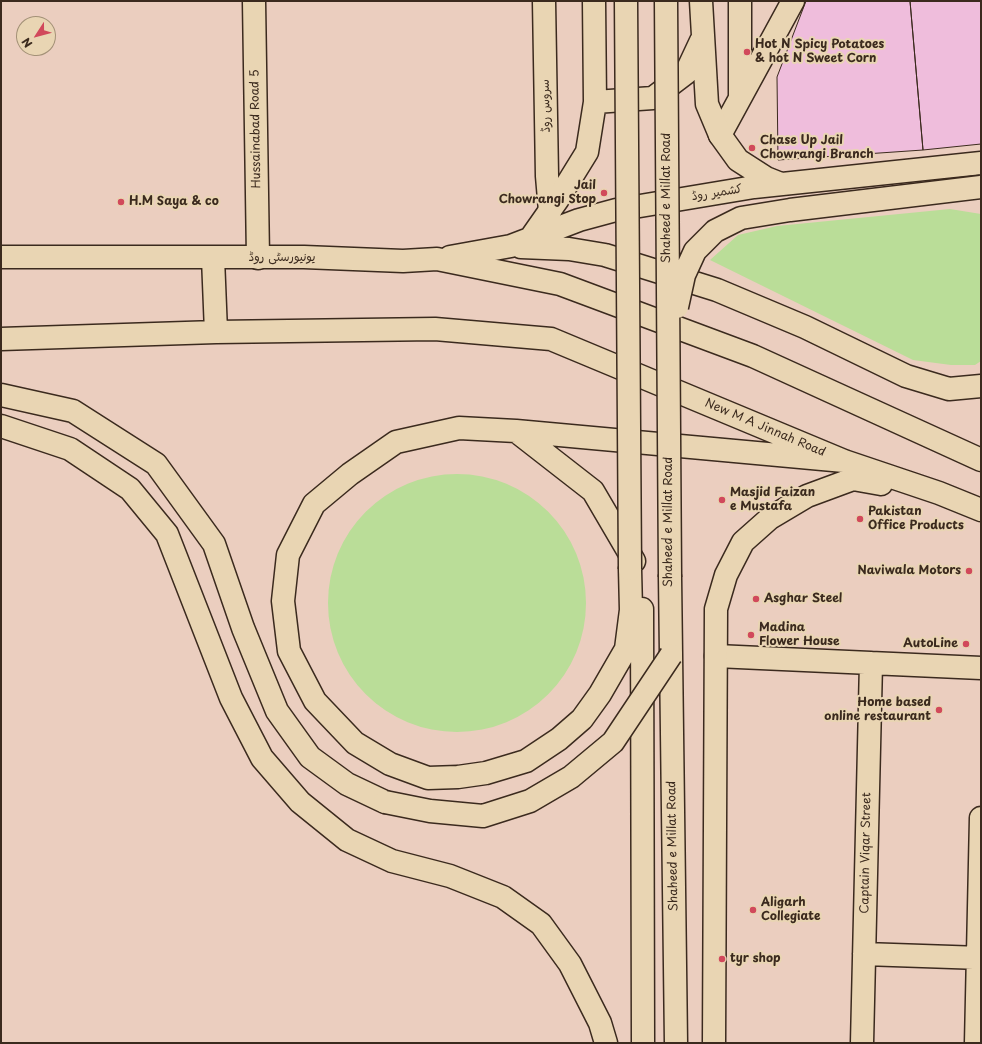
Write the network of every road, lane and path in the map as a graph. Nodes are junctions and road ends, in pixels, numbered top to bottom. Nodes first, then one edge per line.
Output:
1 (254, 1) edge
2 (544, 1) edge
3 (594, 1) edge
4 (626, 1) edge
5 (666, 1) edge
6 (701, 1) edge
7 (740, 1) edge
8 (793, 1) edge
9 (702, 40) junction
10 (740, 98) junction
11 (595, 102) junction
12 (720, 134) junction
13 (981, 163) edge
14 (781, 184) junction
15 (977, 190) edge
16 (550, 212) junction
17 (521, 243) junction
18 (1, 257) edge
19 (214, 258) junction
20 (258, 258) junction
21 (437, 259) junction
22 (216, 332) junction
23 (1, 338) edge
24 (668, 344) junction
25 (981, 386) edge
26 (1, 396) edge
27 (1, 426) edge
28 (516, 431) junction
29 (981, 460) edge
30 (844, 462) junction
31 (939, 493) junction
32 (981, 510) edge
33 (671, 655) junction
34 (716, 656) junction
35 (871, 663) junction
36 (981, 668) edge
37 (981, 818) edge
38 (864, 954) junction
39 (979, 958) edge
40 (606, 1043) edge
41 (643, 1043) edge
42 (676, 1043) edge
43 (714, 1043) edge
44 (862, 1043) edge
45 (976, 1043) edge

1 - 20 main road, Hussainabad Road 5
2 - 16 main road, سروس روڈ
3 - 11 main road
4 - 28 main road, bridge
5 - 24 main road, Shaheed e Millat Road, bridge
6 - 9 main road
7 - 10 main road
8 - 10 main road
9 - 11 main road
9 - 12 main road
10 - 12 main road
11 - 16 main road
12 - 14 main road
13 - 14 main road, کشمیر روڈ
14 - 17 main road, کشمیر روڈ
15 - 24 main road, bridge
16 - 17 main road
17 - 21 main road, کشمیر روڈ
17 - 25 main road
18 - 19 main road, یونیورسٹی روڈ
19 - 20 main road, یونیورسٹی روڈ
19 - 22 main road
20 - 21 main road, یونیورسٹی روڈ
21 - 29 main road, یونیورسٹی روڈ
22 - 23 main road
22 - 30 main road, New M A Jinnah Road
24 - 33 main road, Shaheed e Millat Road, bridge
26 - 33 main road, bridge
27 - 40 main road
28 - 30 main road
28 - 41 main road
30 - 31 main road, New M A Jinnah Road
31 - 32 main road, New M A Jinnah Road
31 - 34 main road
33 - 42 main road, Shaheed e Millat Road
34 - 35 main road
34 - 43 main road
35 - 36 main road
35 - 38 main road, Captain Viqar Street
37 - 39 main road
38 - 39 main road
38 - 44 main road, Captain Viqar Street
39 - 45 main road

